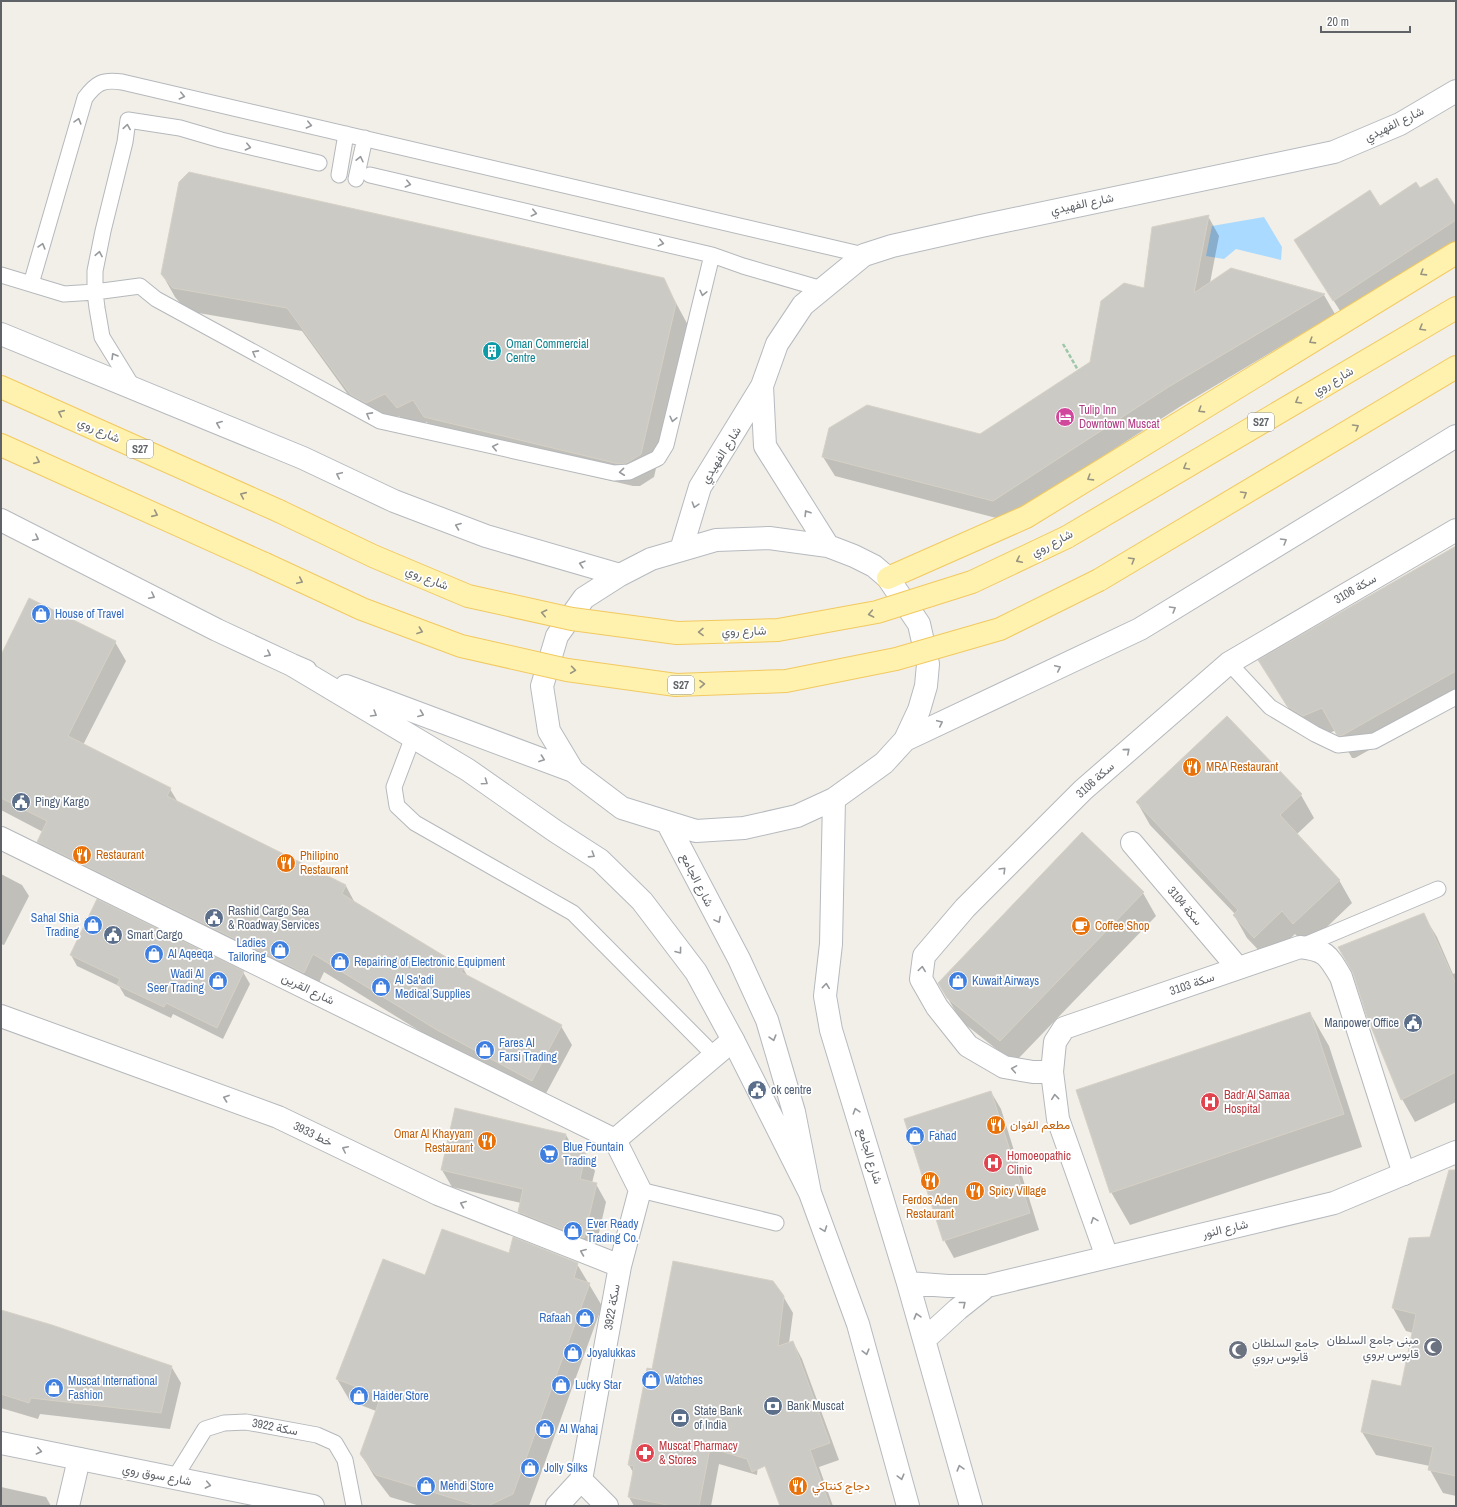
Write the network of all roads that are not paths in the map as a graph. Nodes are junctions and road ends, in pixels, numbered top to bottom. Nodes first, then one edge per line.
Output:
1 (1456, 92) edge
2 (346, 134) junction
3 (365, 138) junction
4 (319, 163) dead end
5 (339, 175) dead end
6 (1456, 253) edge
7 (712, 255) junction
8 (864, 255) junction
9 (1, 275) edge
10 (31, 284) junction
11 (822, 289) junction
12 (95, 292) junction
13 (1456, 308) edge
14 (1, 334) edge
15 (1456, 368) edge
16 (762, 386) junction
17 (1, 387) edge
18 (134, 389) junction
19 (1456, 436) edge
20 (1, 444) edge
21 (1, 520) edge
22 (1456, 530) edge
23 (828, 546) junction
24 (681, 550) junction
25 (620, 575) junction
26 (888, 578) junction
27 (1229, 663) junction
28 (292, 666) junction
29 (1456, 697) edge
30 (413, 737) junction
31 (905, 740) junction
32 (573, 770) junction
33 (834, 799) junction
34 (668, 824) junction
35 (1, 838) edge
36 (1132, 843) dead end
37 (1438, 888) dead end
38 (1300, 947) junction
39 (1238, 968) junction
40 (1, 1016) edge
41 (733, 1040) junction
42 (714, 1056) junction
43 (1052, 1072) junction
44 (615, 1140) junction
45 (1456, 1152) edge
46 (1404, 1174) junction
47 (640, 1190) junction
48 (810, 1193) junction
49 (776, 1223) dead end
50 (1107, 1257) junction
51 (620, 1266) junction
52 (908, 1283) junction
53 (987, 1286) junction
54 (924, 1340) junction
55 (1, 1443) edge
56 (79, 1459) junction
57 (174, 1479) junction
58 (581, 1480) junction
59 (68, 1506) edge
60 (313, 1506) edge
61 (354, 1506) edge
62 (558, 1506) edge
63 (607, 1506) edge
64 (908, 1506) edge
65 (971, 1506) edge

1 - 8 street, شارع الفهيدي
2 - 3 lane
2 - 5 lane
10 -> 2 lane
3 - 7 lane
3 - 8 lane
12 -> 4 lane
6 -> 26 main road
7 - 11 lane
7 -> 12 lane
8 - 11 street, شارع الفهيدي
9 - 10 lane
10 - 12 lane
11 - 16 street, شارع الفهيدي
18 -> 12 lane
13 -> 17 main road, شارع روي / S27, bridge
14 - 18 street
20 -> 15 main road, S27, bridge
23 -> 16 street, شارع الفهيدي
16 -> 24 street, شارع الفهيدي
25 -> 18 street
31 -> 19 street
21 -> 28 street
22 - 27 street, سكة 3106
23 - 24 street
23 - 26 street
24 - 25 street
25 - 32 street
26 - 31 street
27 - 29 lane
43 -> 27 street, سكة 3106
28 -> 30 street
28 -> 32 street
30 -> 41 street
30 - 42 lane
31 - 33 street
32 - 34 street
33 - 34 street
52 -> 33 street, شارع الجامع
34 -> 48 street, شارع الجامع
35 - 44 street, شارع القرين
36 - 39 street, سكة 3104
37 - 38 lane
38 - 39 street, سكة 3103
38 - 46 street, سكة 3103
39 - 43 street, سكة 3103
51 -> 40 street, 3933 خط
41 - 42 street
41 - 48 street
42 - 44 street
50 -> 43 street, سكة 3103
44 - 47 street
45 - 46 street, شارع النور
46 - 50 street, شارع النور
47 - 49 lane
47 - 51 street, سكة 3922
48 -> 64 street, شارع الجامع
50 - 53 street, شارع النور
51 - 58 street, سكة 3922
52 - 53 street, شارع النور
54 -> 52 street, شارع الجامع
54 -> 53 street, شارع النور
65 -> 54 street, شارع الجامع
55 -> 56 street, شارع سوق روي
56 - 57 street, شارع سوق روي
56 - 59 street
57 -> 60 street, شارع سوق روي
57 - 61 lane, سكة 3922
58 - 62 street
58 - 63 street

